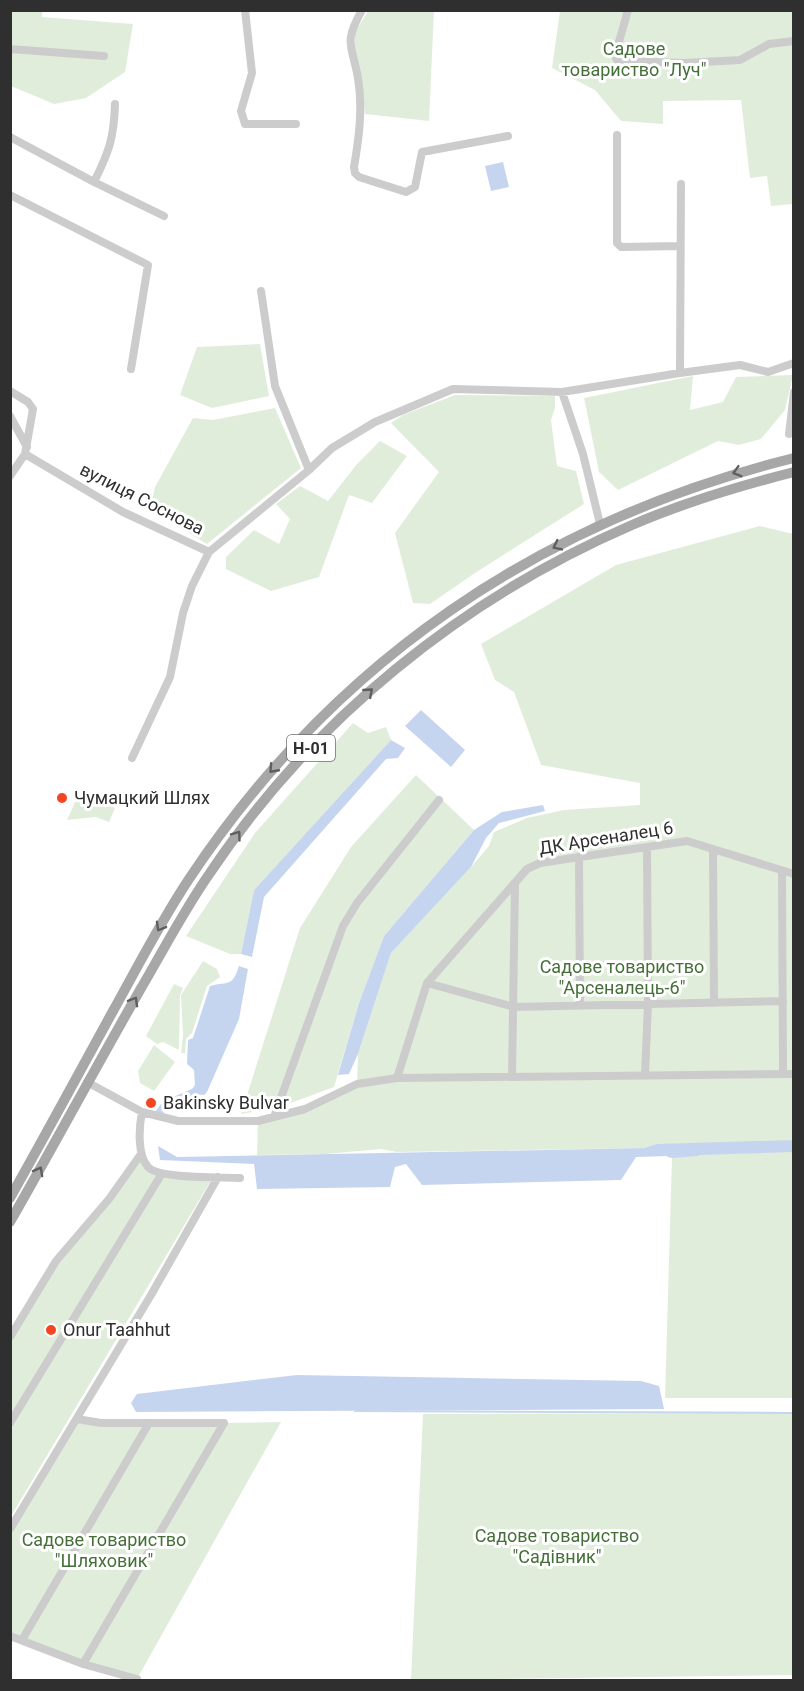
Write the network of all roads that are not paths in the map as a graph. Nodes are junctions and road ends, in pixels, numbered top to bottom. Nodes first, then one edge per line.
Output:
1 (245, 10) edge
2 (362, 10) edge
3 (628, 10) edge
4 (794, 41) edge
5 (10, 50) edge
6 (104, 56) dead end
7 (115, 104) dead end
8 (296, 124) dead end
9 (617, 135) dead end
10 (508, 136) dead end
11 (10, 137) edge
12 (94, 182) junction
13 (681, 184) dead end
14 (10, 195) edge
15 (164, 216) dead end
16 (680, 246) junction
17 (261, 291) dead end
18 (794, 363) edge
19 (131, 369) dead end
20 (680, 373) junction
21 (10, 391) edge
22 (562, 392) junction
23 (794, 392) edge
24 (10, 416) edge
25 (789, 434) dead end
26 (26, 450) junction
27 (794, 458) edge
28 (309, 470) junction
29 (794, 472) edge
30 (10, 477) edge
31 (600, 524) junction
32 (209, 552) junction
33 (132, 758) dead end
34 (439, 800) dead end
35 (647, 847) junction
36 (713, 849) junction
37 (579, 857) junction
38 (782, 871) junction
39 (794, 874) edge
40 (515, 883) junction
41 (427, 983) junction
42 (783, 1001) junction
43 (714, 1003) junction
44 (648, 1004) junction
45 (580, 1006) junction
46 (514, 1007) junction
47 (783, 1074) junction
48 (794, 1074) edge
49 (645, 1075) junction
50 (512, 1077) junction
51 (397, 1078) junction
52 (87, 1082) junction
53 (142, 1112) junction
54 (274, 1117) junction
55 (141, 1154) junction
56 (161, 1175) junction
57 (219, 1177) junction
58 (240, 1178) dead end
59 (10, 1198) edge
60 (10, 1222) edge
61 (10, 1337) edge
62 (77, 1419) junction
63 (10, 1423) edge
64 (149, 1423) junction
65 (10, 1529) edge
66 (10, 1636) edge
67 (22, 1640) junction
68 (83, 1664) junction
69 (137, 1678) dead end

1 - 8 street
2 - 10 street
3 - 4 street
5 - 6 street
7 - 12 street
9 - 16 street
11 - 12 street
12 - 15 street
13 - 16 street
14 - 19 street
16 - 20 street
17 - 28 street
18 - 20 street
20 - 22 street
21 - 26 street
22 - 28 street
22 - 31 street
23 - 25 street
24 - 26 street
26 - 30 street
26 - 32 street, вулиця Соснова
27 -> 31 main road, Н-01
28 - 32 street
52 -> 29 main road, Н-01
31 -> 59 main road, Н-01
32 - 33 street, вулиця Соснова
34 - 54 street
35 - 36 street, ДК Арсеналец 6
35 - 37 street, ДК Арсеналец 6
35 - 44 street
36 - 38 street, ДК Арсеналец 6
36 - 43 street
37 - 40 street, ДК Арсеналец 6
37 - 45 street
38 - 39 street, ДК Арсеналец 6
38 - 42 street
40 - 41 street, ДК Арсеналец 6
40 - 46 street
41 - 46 street
41 - 51 street, ДК Арсеналец 6
42 - 43 street
42 - 47 street
43 - 44 street
44 - 45 street
44 - 49 street
45 - 46 street
46 - 50 street
47 - 48 street
47 - 49 street
49 - 50 street
50 - 51 street
51 - 54 street
52 - 53 street
60 -> 52 main road, Н-01
53 - 54 street
53 - 55 street
55 - 56 street
55 - 61 street
56 - 57 street
56 - 63 street
57 - 58 street
57 - 62 street
62 - 64 street
62 - 65 street
64 - 67 street
64 - 68 street
66 - 67 street
67 - 68 street
68 - 69 street

